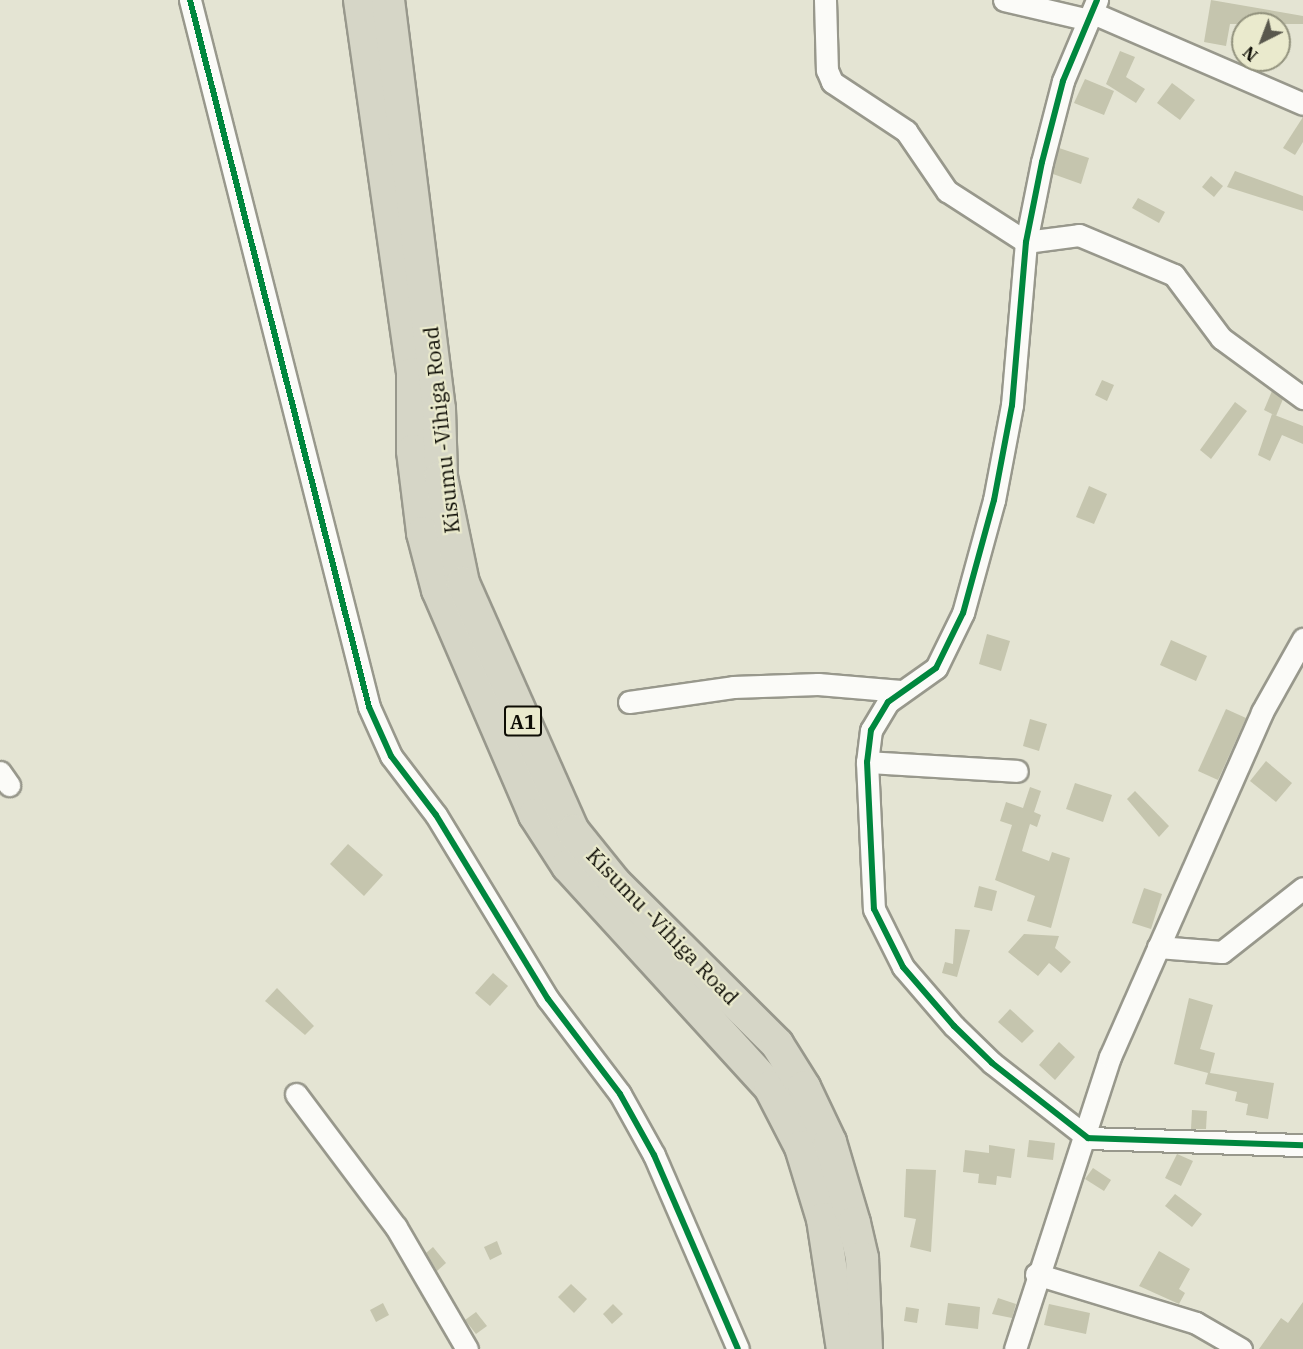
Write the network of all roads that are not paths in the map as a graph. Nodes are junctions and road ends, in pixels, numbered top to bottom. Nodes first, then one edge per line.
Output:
1 (190, 0) edge
2 (360, 0) edge
3 (388, 0) edge
4 (825, 0) edge
5 (1004, 0) edge
6 (1093, 11) edge
7 (1303, 104) edge
8 (1026, 242) junction
9 (1303, 398) edge
10 (1303, 639) edge
11 (901, 691) junction
12 (629, 702) dead end
13 (867, 762) junction
14 (1017, 771) dead end
15 (1303, 888) edge
16 (1158, 947) junction
17 (296, 1094) dead end
18 (1088, 1138) junction
19 (1303, 1145) edge
20 (1036, 1274) junction
21 (467, 1349) edge
22 (738, 1349) edge
23 (843, 1349) edge
24 (866, 1349) edge
25 (1015, 1349) edge
26 (1241, 1349) edge

1 - 22 street
2 - 23 highway, Kisumu -Vihiga Road / A1
3 - 24 highway, Kisumu -Vihiga Road / A1
4 - 8 street
5 - 6 street
6 - 7 street
6 - 8 street
8 - 9 street
8 - 11 street
10 - 16 street
11 - 12 street
11 - 13 street
13 - 14 street
13 - 18 street
15 - 16 street
16 - 18 street
17 - 21 street
18 - 19 street
18 - 20 street
20 - 25 street
20 - 26 street

